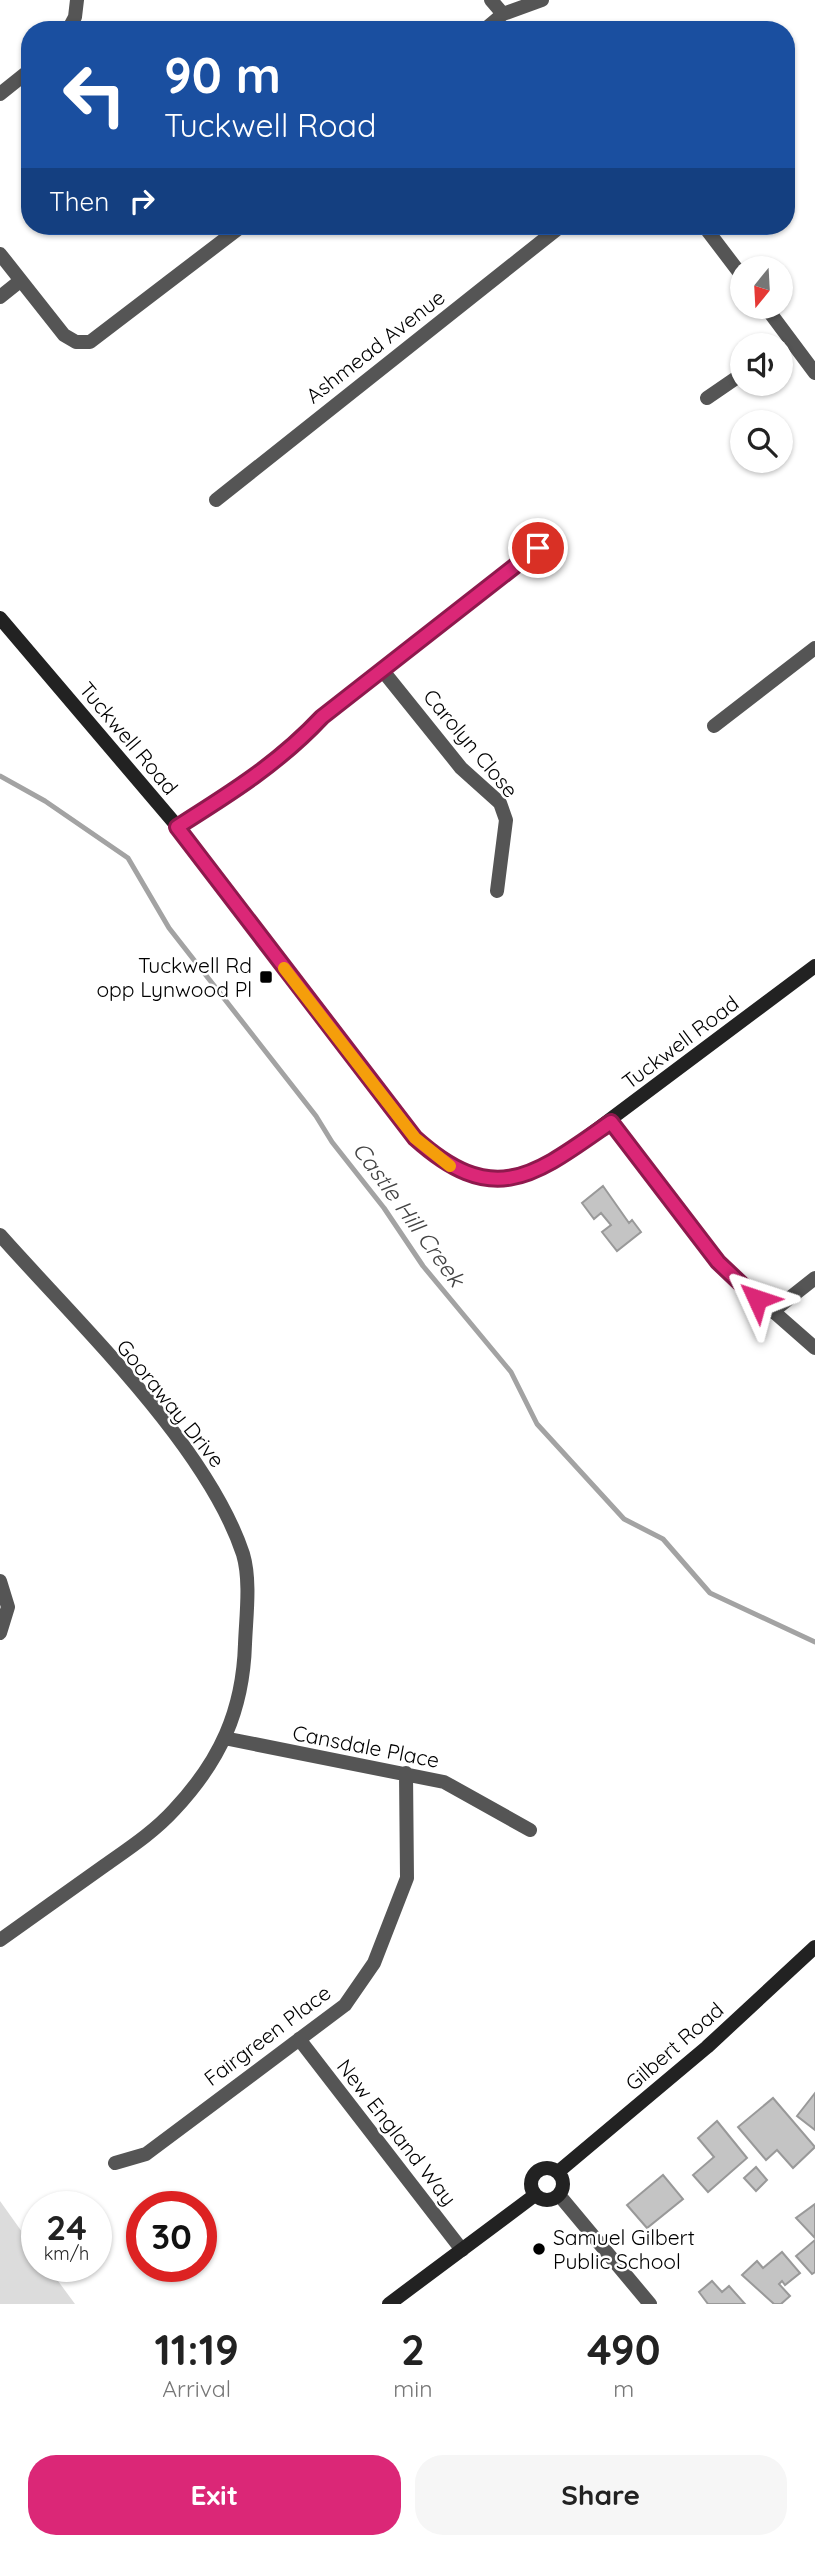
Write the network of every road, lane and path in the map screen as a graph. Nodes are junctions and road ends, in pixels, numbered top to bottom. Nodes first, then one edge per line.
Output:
1 (78, 0) edge
2 (491, 0) edge
3 (542, 0) edge
4 (503, 14) junction
5 (73, 21) edge
6 (495, 21) edge
7 (21, 77) edge
8 (0, 94) edge
9 (230, 235) edge
10 (550, 235) edge
11 (711, 235) edge
12 (0, 254) edge
13 (730, 260) edge
14 (20, 281) junction
15 (0, 298) edge
16 (793, 351) edge
17 (815, 373) edge
18 (730, 382) edge
19 (707, 398) dead end
20 (216, 500) dead end
21 (538, 548) dead end
22 (0, 618) edge
23 (815, 648) edge
24 (383, 671) junction
25 (714, 726) dead end
26 (177, 827) junction
27 (497, 891) dead end
28 (815, 966) edge
29 (611, 1122) junction
30 (0, 1236) edge
31 (815, 1278) edge
32 (772, 1312) junction
33 (815, 1348) edge
34 (0, 1581) edge
35 (0, 1633) edge
36 (225, 1738) junction
37 (406, 1773) junction
38 (530, 1830) dead end
39 (0, 1940) edge
40 (815, 1947) edge
41 (299, 2039) junction
42 (114, 2163) dead end
43 (558, 2172) junction
44 (535, 2195) junction
45 (559, 2195) junction
46 (462, 2250) junction
47 (389, 2304) edge
48 (650, 2304) edge

1 - 5 street
2 - 4 street
3 - 4 street
4 - 6 street
7 - 8 street
9 - 14 street
10 - 20 street, Ashmead Avenue
11 - 13 street
12 - 14 street
14 - 15 street
16 - 17 street
18 - 19 street
21 - 24 street
22 - 26 street, Tuckwell Road
23 - 25 street
24 - 26 street
24 - 27 street, Carolyn Close
26 - 29 street, Tuckwell Road
28 - 29 street, Tuckwell Road
29 - 32 street
30 - 36 street, Gooraway Drive
31 - 32 street
32 - 33 street
34 - 35 street
36 - 37 street, Cansdale Place
36 - 39 street, Gooraway Drive
37 - 38 street, Cansdale Place
37 - 41 street, Fairgreen Place
40 - 43 street, Gilbert Road
41 - 42 street, Fairgreen Place
41 - 46 street, New England Way
43 - 44 street
43 - 45 street
44 - 45 street
44 - 46 street
45 - 48 street
46 - 47 street

